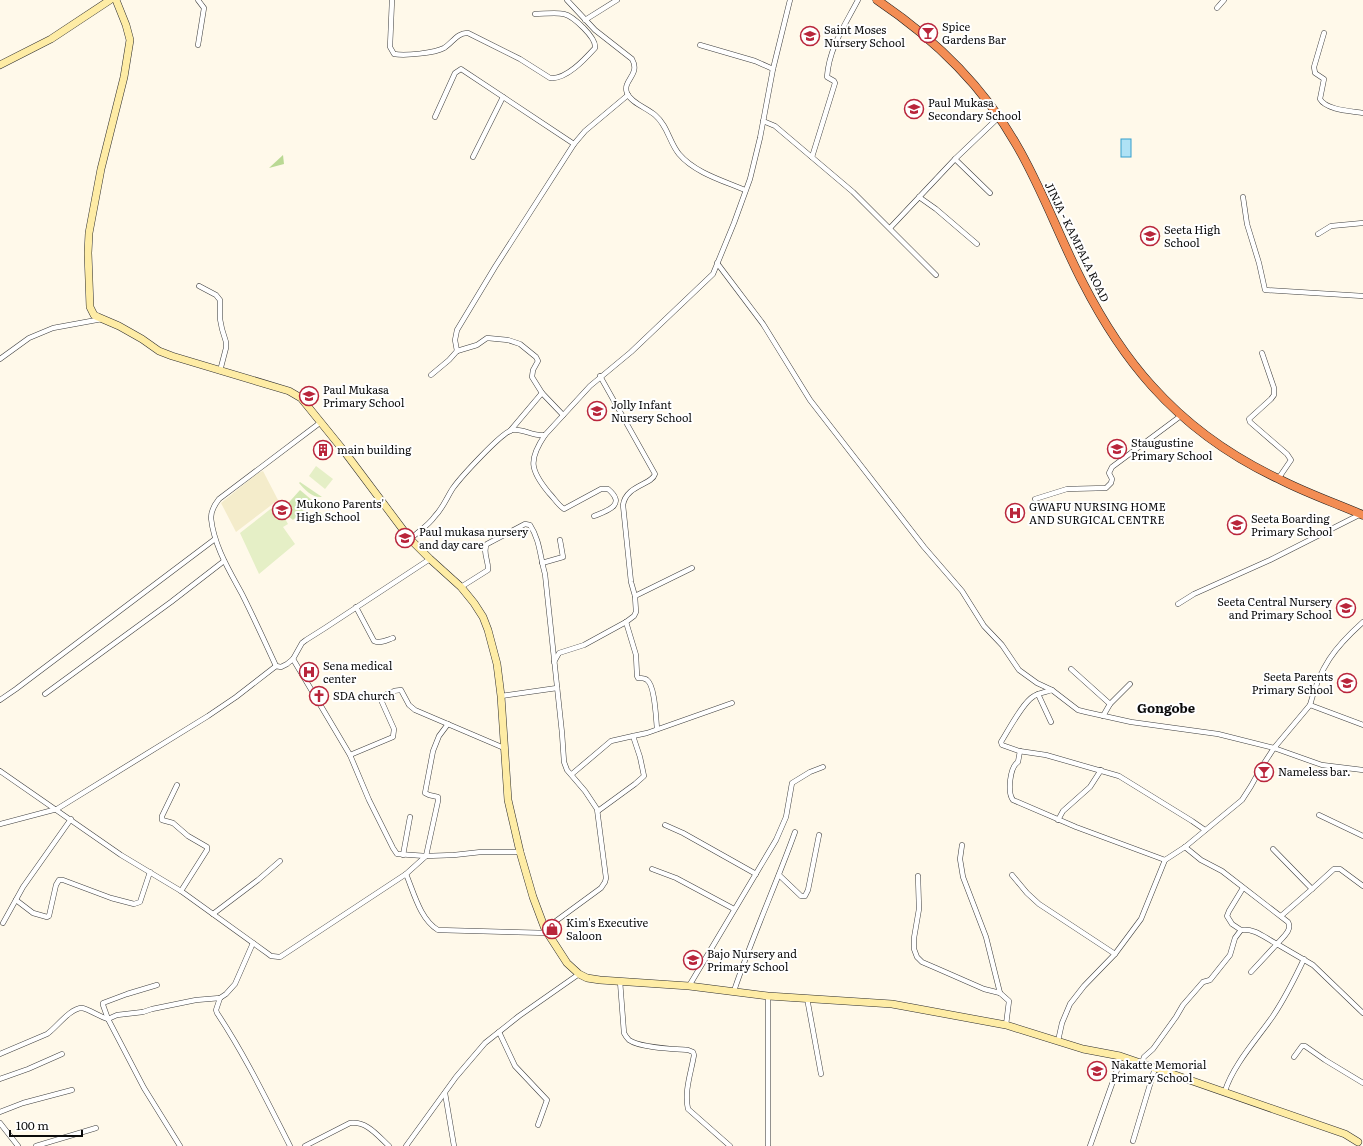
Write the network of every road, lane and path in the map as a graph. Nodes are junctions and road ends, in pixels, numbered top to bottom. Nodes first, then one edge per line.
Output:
1 (110, 0) edge
2 (116, 0) edge
3 (198, 0) edge
4 (392, 0) edge
5 (568, 0) edge
6 (617, 0) edge
7 (790, 0) edge
8 (858, 0) edge
9 (877, 0) edge
10 (1224, 0) edge
11 (1217, 8) dead end
12 (535, 14) dead end
13 (585, 20) junction
14 (1324, 33) dead end
15 (198, 45) dead end
16 (700, 45) dead end
17 (0, 65) edge
18 (773, 69) junction
19 (628, 95) junction
20 (503, 97) junction
21 (1363, 113) edge
22 (999, 116) junction
23 (435, 117) dead end
24 (763, 121) junction
25 (574, 144) junction
26 (473, 157) dead end
27 (812, 157) junction
28 (955, 159) junction
29 (746, 190) junction
30 (990, 193) dead end
31 (919, 197) junction
32 (1243, 197) dead end
33 (1363, 223) edge
34 (890, 228) junction
35 (1318, 234) dead end
36 (977, 244) dead end
37 (717, 263) junction
38 (936, 275) dead end
39 (199, 286) dead end
40 (1363, 296) edge
41 (102, 319) junction
42 (457, 351) junction
43 (1262, 353) dead end
44 (0, 359) edge
45 (220, 371) junction
46 (431, 375) dead end
47 (600, 376) junction
48 (542, 393) junction
49 (563, 415) junction
50 (1182, 415) junction
51 (321, 422) junction
52 (510, 431) junction
53 (545, 435) junction
54 (1278, 479) junction
55 (1035, 499) dead end
56 (1362, 515) edge
57 (594, 516) dead end
58 (215, 539) junction
59 (410, 539) junction
60 (560, 540) dead end
61 (430, 559) junction
62 (224, 561) junction
63 (542, 563) junction
64 (692, 568) dead end
65 (461, 587) junction
66 (635, 596) junction
67 (1178, 604) dead end
68 (356, 607) junction
69 (626, 622) junction
70 (1363, 622) edge
71 (393, 638) dead end
72 (293, 659) junction
73 (554, 662) junction
74 (276, 666) junction
75 (1071, 668) dead end
76 (1130, 684) dead end
77 (557, 688) junction
78 (1052, 690) junction
79 (45, 694) dead end
80 (1038, 694) junction
81 (501, 696) junction
82 (0, 700) edge
83 (732, 704) dead end
84 (1110, 704) junction
85 (1310, 705) junction
86 (1103, 716) junction
87 (1051, 722) dead end
88 (448, 724) junction
89 (1363, 725) edge
90 (657, 729) junction
91 (633, 736) junction
92 (504, 748) junction
93 (1274, 748) junction
94 (1020, 751) junction
95 (350, 755) junction
96 (823, 767) dead end
97 (1101, 770) junction
98 (1363, 770) edge
99 (0, 771) edge
100 (572, 774) junction
101 (177, 785) dead end
102 (57, 809) junction
103 (598, 811) junction
104 (1319, 815) dead end
105 (410, 817) dead end
106 (71, 819) junction
107 (1058, 820) junction
108 (0, 824) edge
109 (665, 825) dead end
110 (1205, 830) junction
111 (795, 832) dead end
112 (818, 836) dead end
113 (1363, 836) edge
114 (962, 844) dead end
115 (1185, 847) junction
116 (1273, 849) dead end
117 (520, 852) junction
118 (403, 855) junction
119 (426, 856) junction
120 (1165, 860) junction
121 (280, 861) dead end
122 (652, 869) dead end
123 (150, 872) junction
124 (406, 874) junction
125 (756, 874) junction
126 (780, 875) junction
127 (1012, 875) dead end
128 (918, 876) dead end
129 (1363, 886) edge
130 (1243, 888) junction
131 (1312, 889) junction
132 (181, 891) junction
133 (16, 900) junction
134 (734, 909) junction
135 (213, 914) junction
136 (1281, 916) junction
137 (3, 923) dead end
138 (1241, 930) junction
139 (546, 931) junction
140 (253, 943) junction
141 (1277, 944) junction
142 (1115, 954) junction
143 (1304, 959) junction
144 (1251, 972) dead end
145 (579, 974) junction
146 (620, 981) junction
147 (157, 985) dead end
148 (689, 986) junction
149 (734, 991) junction
150 (1000, 993) junction
151 (768, 996) junction
152 (220, 998) junction
153 (807, 998) junction
154 (1363, 1013) edge
155 (108, 1019) junction
156 (1006, 1025) junction
157 (499, 1032) junction
158 (1058, 1040) junction
159 (0, 1054) edge
160 (62, 1054) dead end
161 (1120, 1056) junction
162 (1294, 1057) dead end
163 (1142, 1063) junction
164 (1155, 1068) junction
165 (821, 1074) dead end
166 (0, 1079) edge
167 (1363, 1083) edge
168 (72, 1090) dead end
169 (1225, 1091) junction
170 (444, 1093) junction
171 (0, 1112) edge
172 (0, 1123) edge
173 (538, 1125) dead end
174 (96, 1128) dead end
175 (1363, 1134) edge
176 (1133, 1141) dead end
177 (768, 1144) dead end
178 (1359, 1144) edge
179 (18, 1146) edge
180 (36, 1146) edge
181 (180, 1146) edge
182 (290, 1146) edge
183 (305, 1146) edge
184 (389, 1146) edge
185 (406, 1146) edge
186 (454, 1146) edge
187 (730, 1146) edge
188 (1090, 1146) edge

1 - 17 street
2 - 41 street
3 - 15 street
4 - 12 street
5 - 13 street
6 - 13 street
7 - 18 street
8 - 27 street
9 - 22 highway, JINJA - KAMPALA ROAD
10 - 11 street
13 - 19 street
14 - 21 street
16 - 18 street
18 - 24 street
19 - 25 street
19 - 29 street
20 - 23 street
20 - 25 street
20 - 26 street
22 - 28 street
22 - 50 highway, JINJA - KAMPALA ROAD
24 - 27 street
24 - 29 street
25 - 42 street
27 - 34 street
28 - 30 street
28 - 31 street
29 - 37 street
31 - 34 street
31 - 36 street
32 - 40 street
33 - 35 street
34 - 38 street
37 - 47 street
37 - 78 street
39 - 45 street
41 - 44 street
41 - 45 street
42 - 46 street
42 - 48 street
43 - 54 street
45 - 51 street
47 - 49 street
47 - 66 street
48 - 49 street
48 - 52 street
49 - 53 street
50 - 54 highway, JINJA - KAMPALA ROAD
50 - 55 street
51 - 58 street
51 - 59 street
52 - 53 street
52 - 59 street
53 - 57 street
54 - 56 highway, JINJA - KAMPALA ROAD
56 - 67 street
58 - 62 street
58 - 82 street
59 - 61 street
60 - 63 street
61 - 65 street
61 - 68 street
62 - 74 street
62 - 79 street
63 - 65 street
63 - 73 street
64 - 66 street
65 - 81 street
66 - 69 street
68 - 71 street
68 - 72 street
69 - 73 street
69 - 90 street
70 - 85 street
72 - 74 street
72 - 95 street
73 - 77 street
74 - 102 street
75 - 84 street
76 - 84 street
77 - 81 street
77 - 100 street
78 - 80 street
78 - 86 street
80 - 87 street
80 - 94 street
81 - 92 street
83 - 90 street
84 - 86 street
85 - 89 street
85 - 93 street
86 - 93 street
88 - 92 street
88 - 95 street
88 - 119 street
90 - 91 street
91 - 100 street
91 - 103 street
92 - 117 street
93 - 98 street
93 - 110 street
94 - 97 street
94 - 107 street
95 - 118 street
96 - 125 street
97 - 107 street
97 - 110 street
99 - 102 street
100 - 103 street
101 - 132 street
102 - 106 street
102 - 108 street
103 - 139 street
104 - 113 street
105 - 118 street
106 - 123 street
106 - 133 street
107 - 120 street
109 - 125 street
110 - 115 street
111 - 126 street
112 - 126 street
114 - 150 street
115 - 120 street
115 - 130 street
116 - 131 street
117 - 119 street
117 - 139 street
118 - 119 street
119 - 124 street
120 - 142 street
121 - 135 street
122 - 134 street
123 - 132 street
123 - 133 street
124 - 139 street
124 - 140 street
125 - 134 street
126 - 149 street
127 - 142 street
128 - 150 street
129 - 131 street
130 - 136 street
130 - 138 street
131 - 136 street
132 - 135 street
133 - 137 street
134 - 148 street
135 - 140 street
136 - 141 street
138 - 141 street
138 - 163 street
139 - 145 street
140 - 152 street
141 - 143 street
141 - 144 street
142 - 158 street
143 - 154 street
143 - 169 street
145 - 146 street
145 - 157 street
146 - 148 street
146 - 187 street
147 - 155 street
148 - 149 street
149 - 151 street
150 - 156 street
151 - 153 street
151 - 177 street
152 - 155 street
152 - 182 street
153 - 156 street
153 - 165 street
155 - 159 street
155 - 181 street
156 - 158 street
157 - 170 street
157 - 173 street
158 - 161 street
160 - 166 street
161 - 163 street
161 - 188 street
162 - 167 street
163 - 164 street
164 - 169 street
164 - 176 street
168 - 171 street
169 - 178 street
170 - 185 street
170 - 186 street
172 - 179 street
174 - 180 street
175 - 178 street
183 - 184 street

